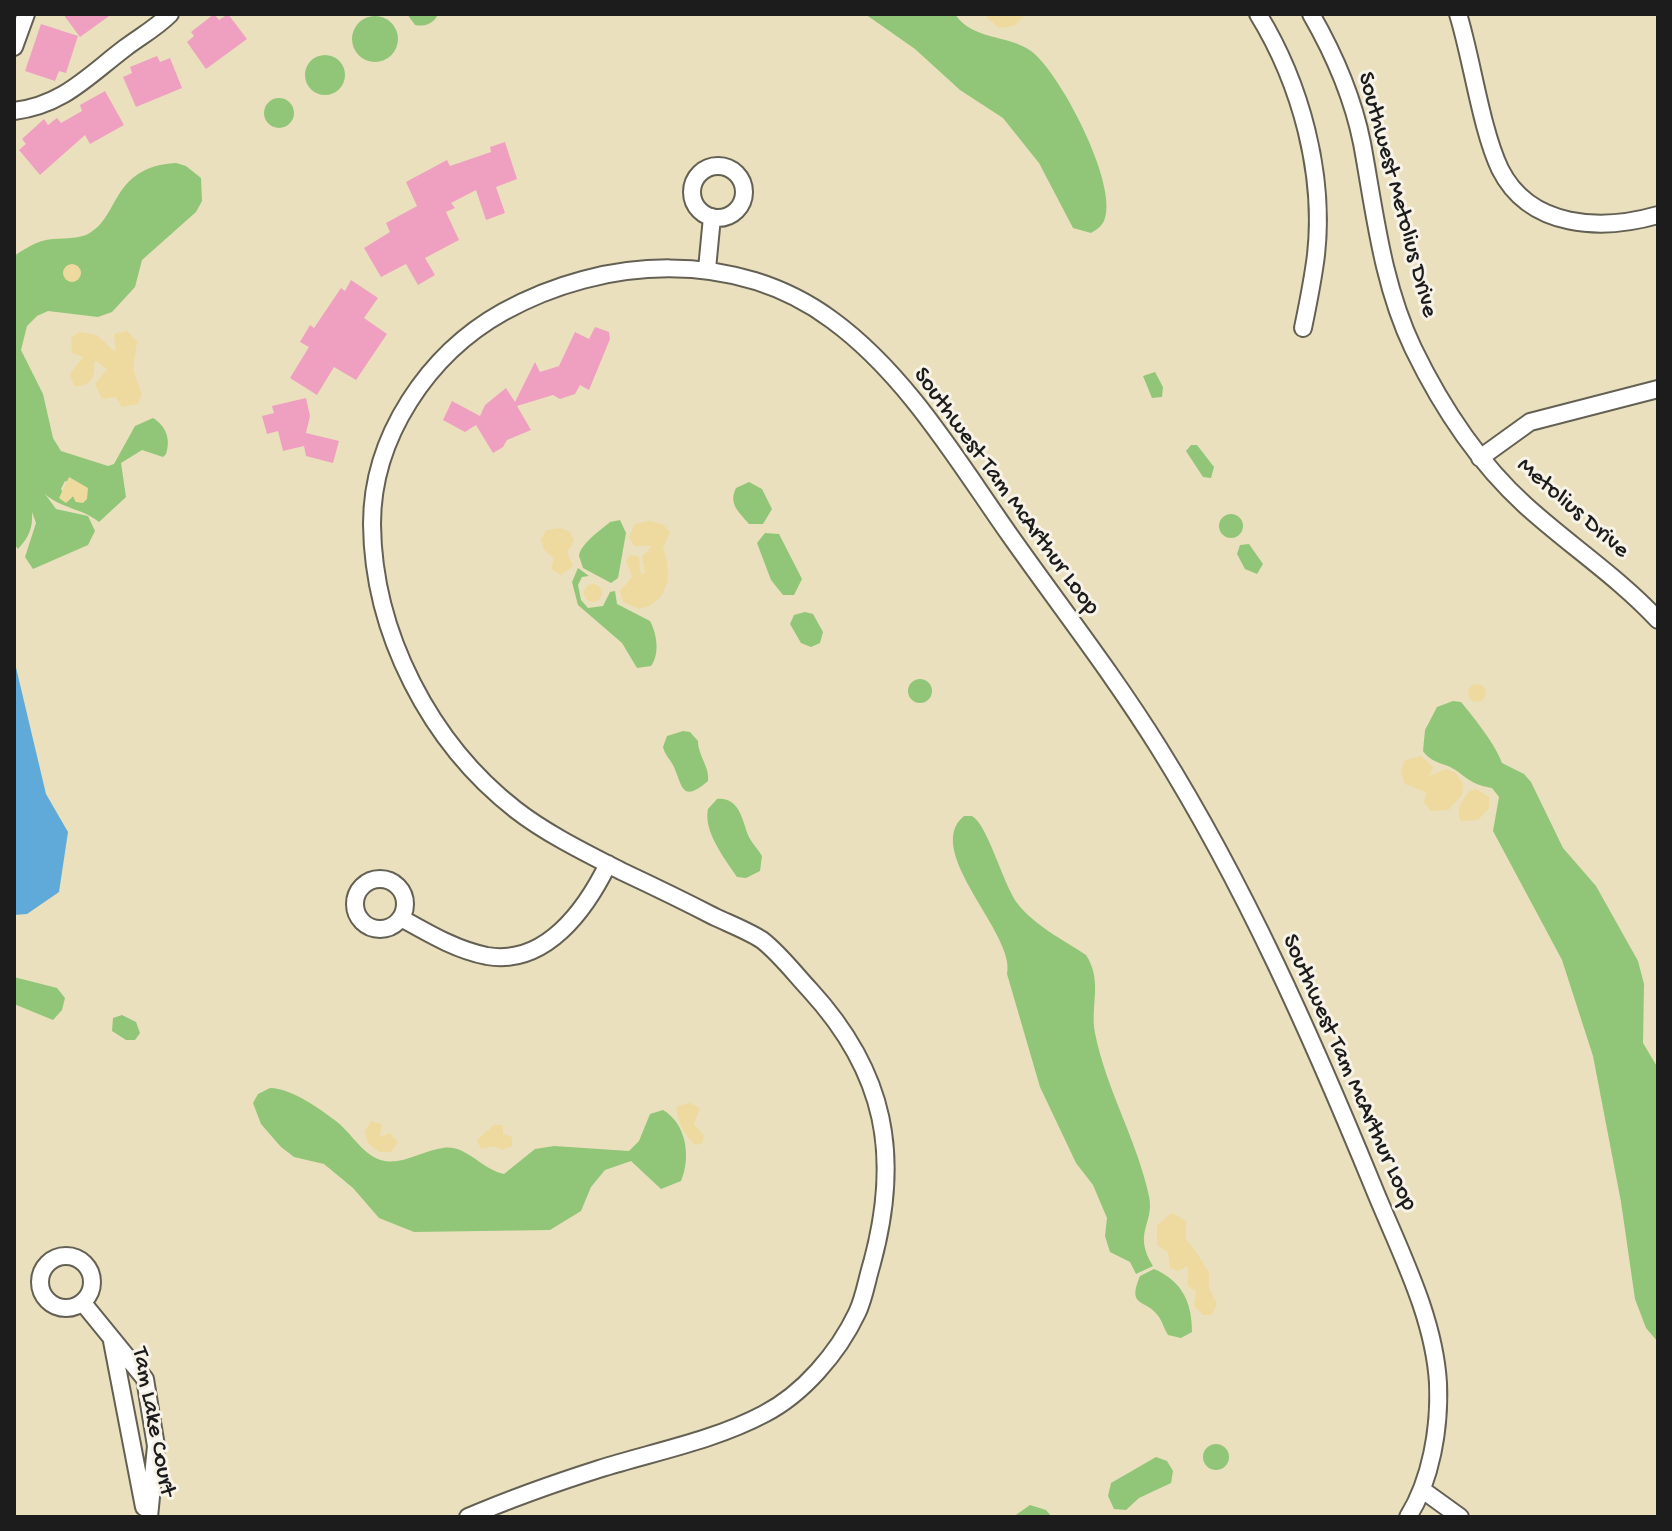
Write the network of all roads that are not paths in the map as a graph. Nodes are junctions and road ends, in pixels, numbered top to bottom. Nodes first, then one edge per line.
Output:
1 (26, 14) edge
2 (170, 14) edge
3 (1258, 14) edge
4 (1311, 14) edge
5 (1458, 14) edge
6 (14, 47) edge
7 (14, 111) edge
8 (1658, 215) edge
9 (712, 217) dead end
10 (707, 269) junction
11 (1303, 328) dead end
12 (1412, 346) joint
13 (1658, 389) edge
14 (1480, 458) junction
15 (1658, 620) edge
16 (608, 864) junction
17 (401, 918) dead end
18 (83, 1303) dead end
19 (111, 1336) junction
20 (1424, 1491) junction
21 (148, 1517) edge
22 (468, 1517) edge
23 (1408, 1517) edge
24 (1460, 1517) edge

1 - 6 street
2 - 7 street
3 - 11 street
4 - 12 street, Southwest Metolius Drive
5 - 8 street
9 - 10 street
10 - 16 street, Southwest Tam McArthur Loop
10 - 20 street, Southwest Tam McArthur Loop
12 - 14 street, Metolius Drive
13 - 14 street
14 - 15 street, Metolius Drive
16 - 17 street
16 - 22 street, Southwest Tam McArthur Loop
18 - 19 street, Tam Lake Court
19 - 21 street, Tam Lake Court
19 - 21 street, Tam Lake Court
20 - 23 street, Southwest Tam McArthur Loop
20 - 24 street

